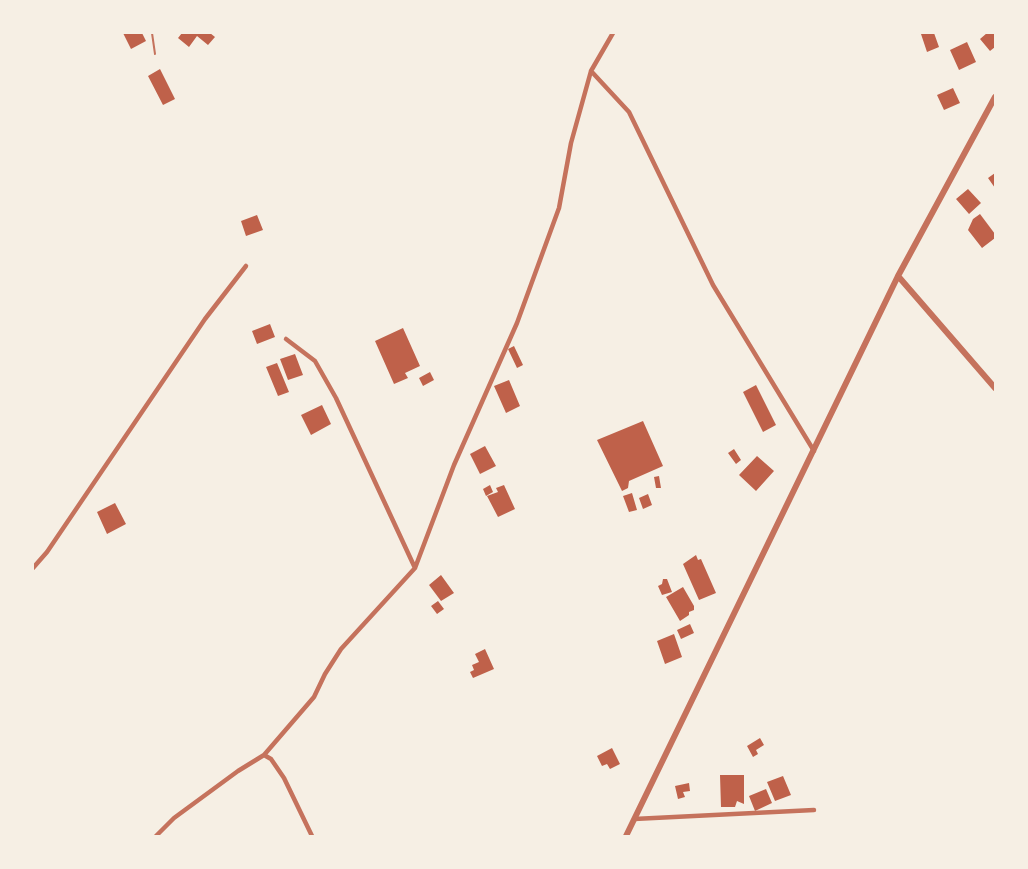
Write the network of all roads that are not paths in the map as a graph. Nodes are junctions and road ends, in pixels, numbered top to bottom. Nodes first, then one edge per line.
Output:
1 (152, 33) edge
2 (613, 33) edge
3 (155, 54) dead end
4 (591, 70) junction
5 (995, 97) edge
6 (246, 266) dead end
7 (898, 276) junction
8 (286, 339) dead end
9 (995, 388) edge
10 (814, 451) junction
11 (33, 568) edge
12 (415, 568) junction
13 (264, 755) junction
14 (814, 810) dead end
15 (634, 819) junction
16 (156, 836) edge
17 (312, 836) edge
18 (626, 836) edge

1 - 3 lane
2 - 4 street
4 - 10 street
4 - 12 street
5 - 7 street
6 - 11 street
7 - 9 street
7 - 10 street
8 - 12 street
10 - 15 street
12 - 13 street
13 - 16 street
13 - 17 street
14 - 15 street
15 - 18 street

